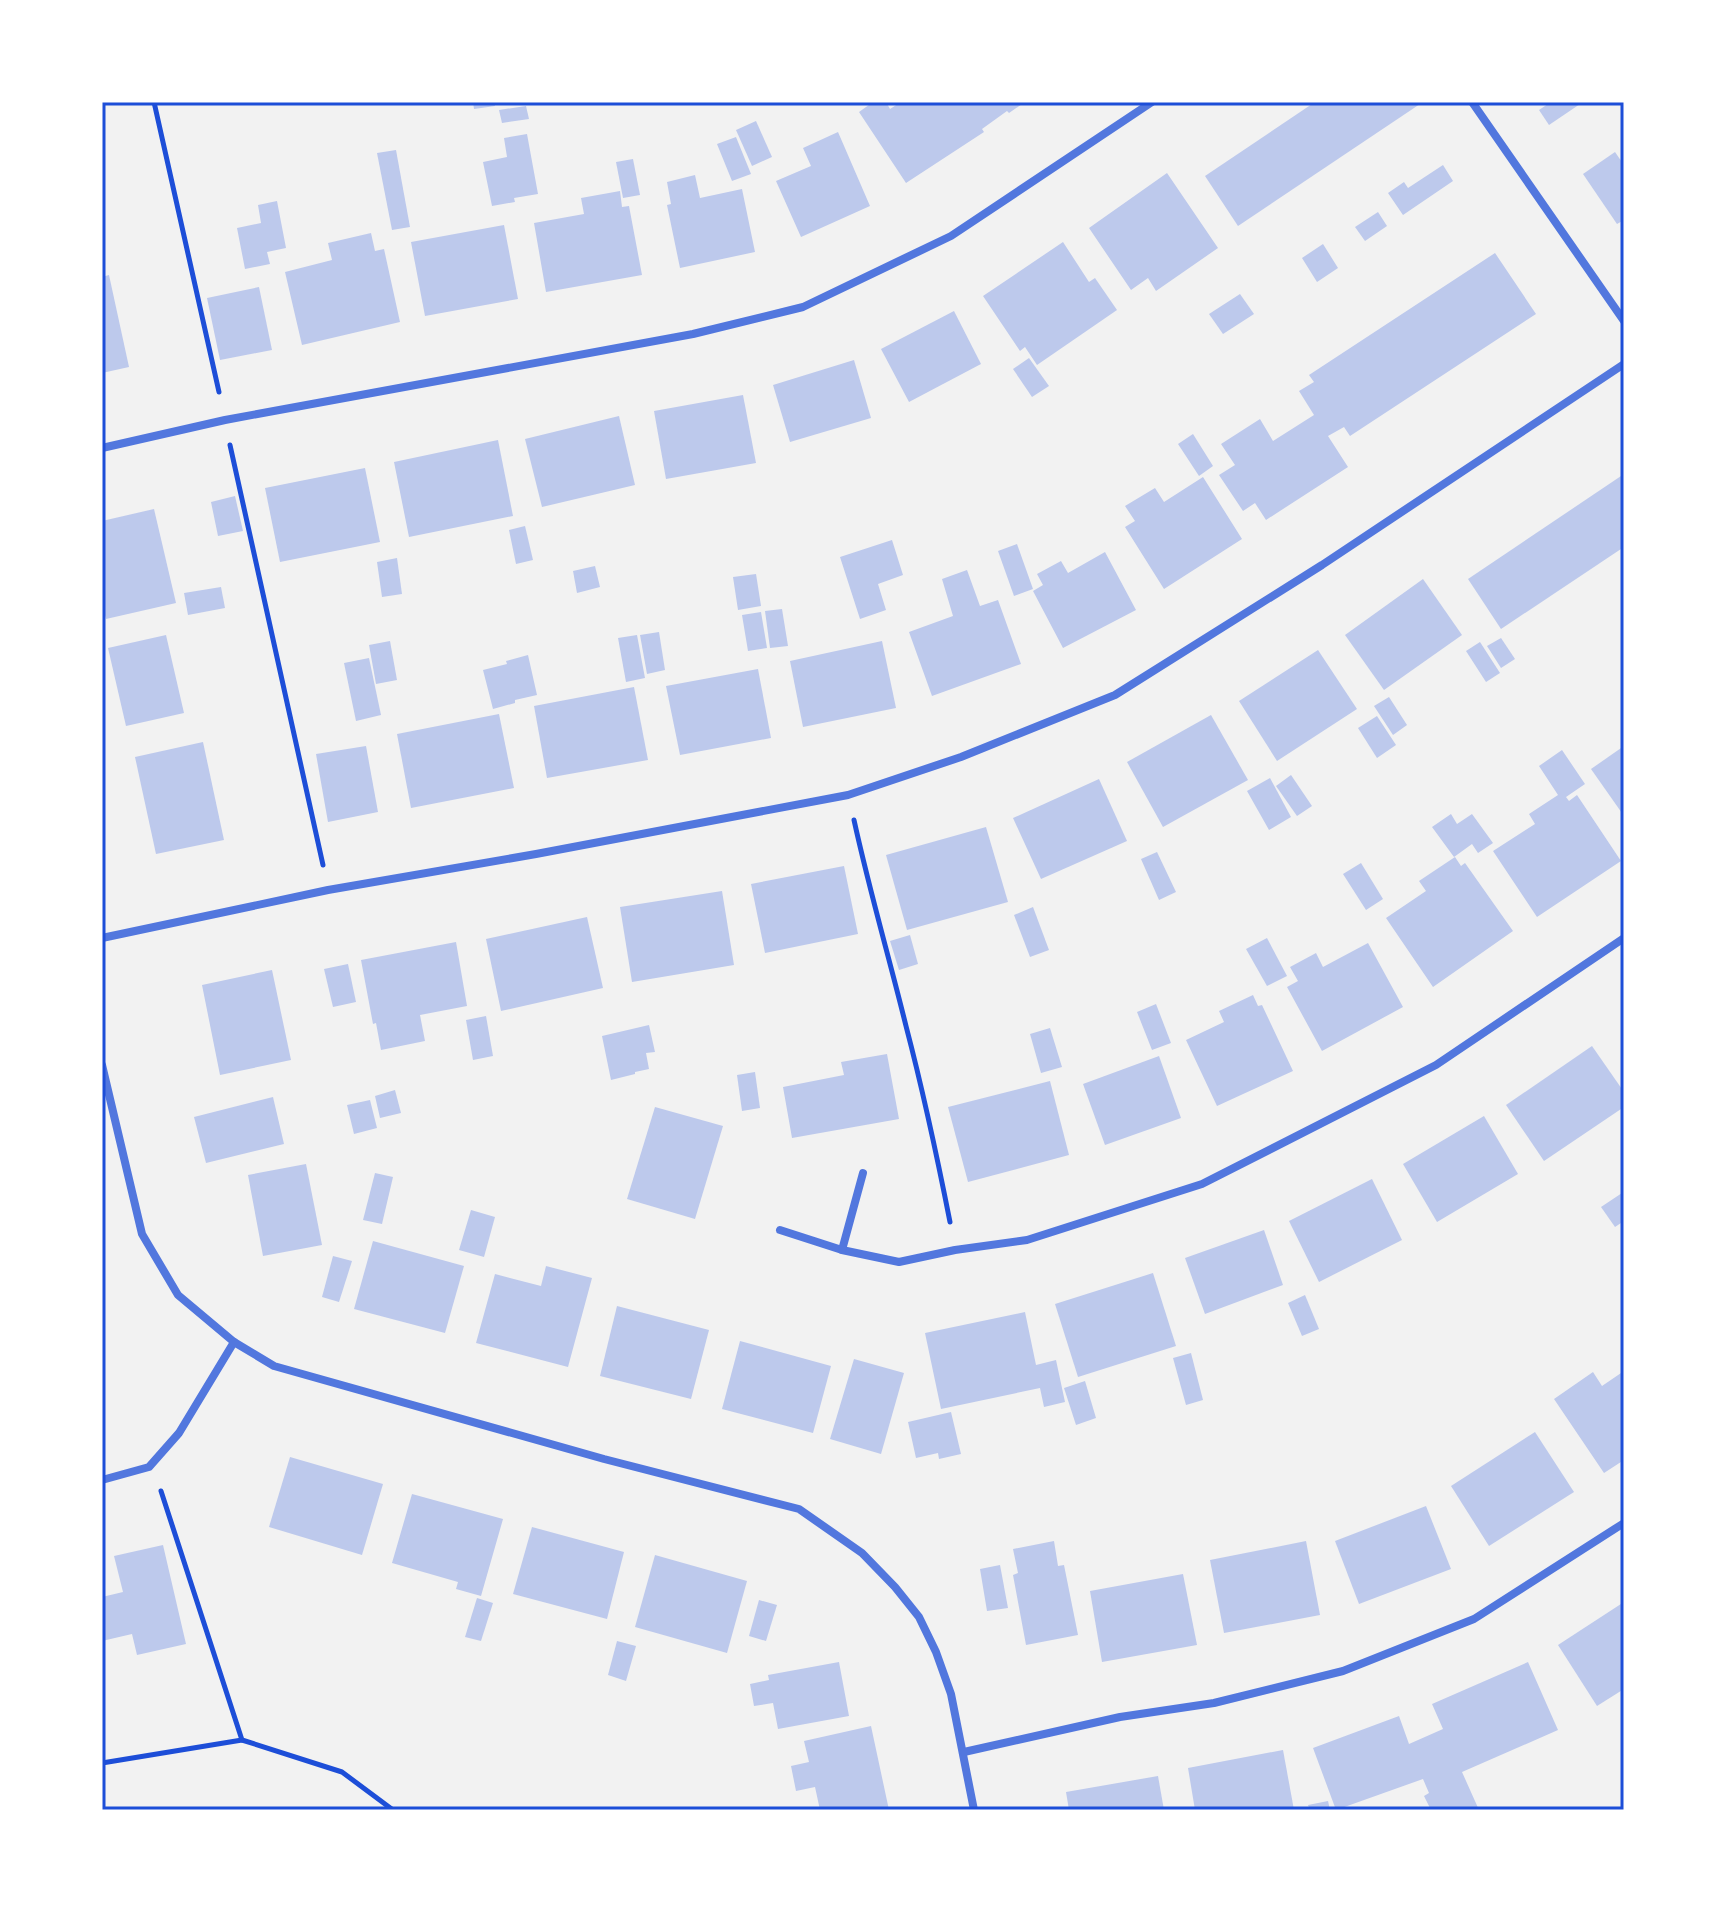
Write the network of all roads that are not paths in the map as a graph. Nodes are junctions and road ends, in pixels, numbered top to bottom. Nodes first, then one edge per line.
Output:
1 (1152, 102) edge
2 (1472, 102) edge
3 (1624, 321) edge
4 (1624, 364) edge
5 (102, 448) edge
6 (102, 938) edge
7 (1624, 938) edge
8 (102, 1065) edge
9 (863, 1173) dead end
10 (780, 1230) dead end
11 (842, 1250) junction
12 (234, 1342) junction
13 (102, 1480) edge
14 (1624, 1523) edge
15 (964, 1752) junction
16 (974, 1810) edge

1 - 5 street
2 - 3 street
4 - 6 street
7 - 11 street
8 - 12 street
9 - 11 street
10 - 11 street
12 - 13 street
12 - 15 street
14 - 15 street
15 - 16 street

